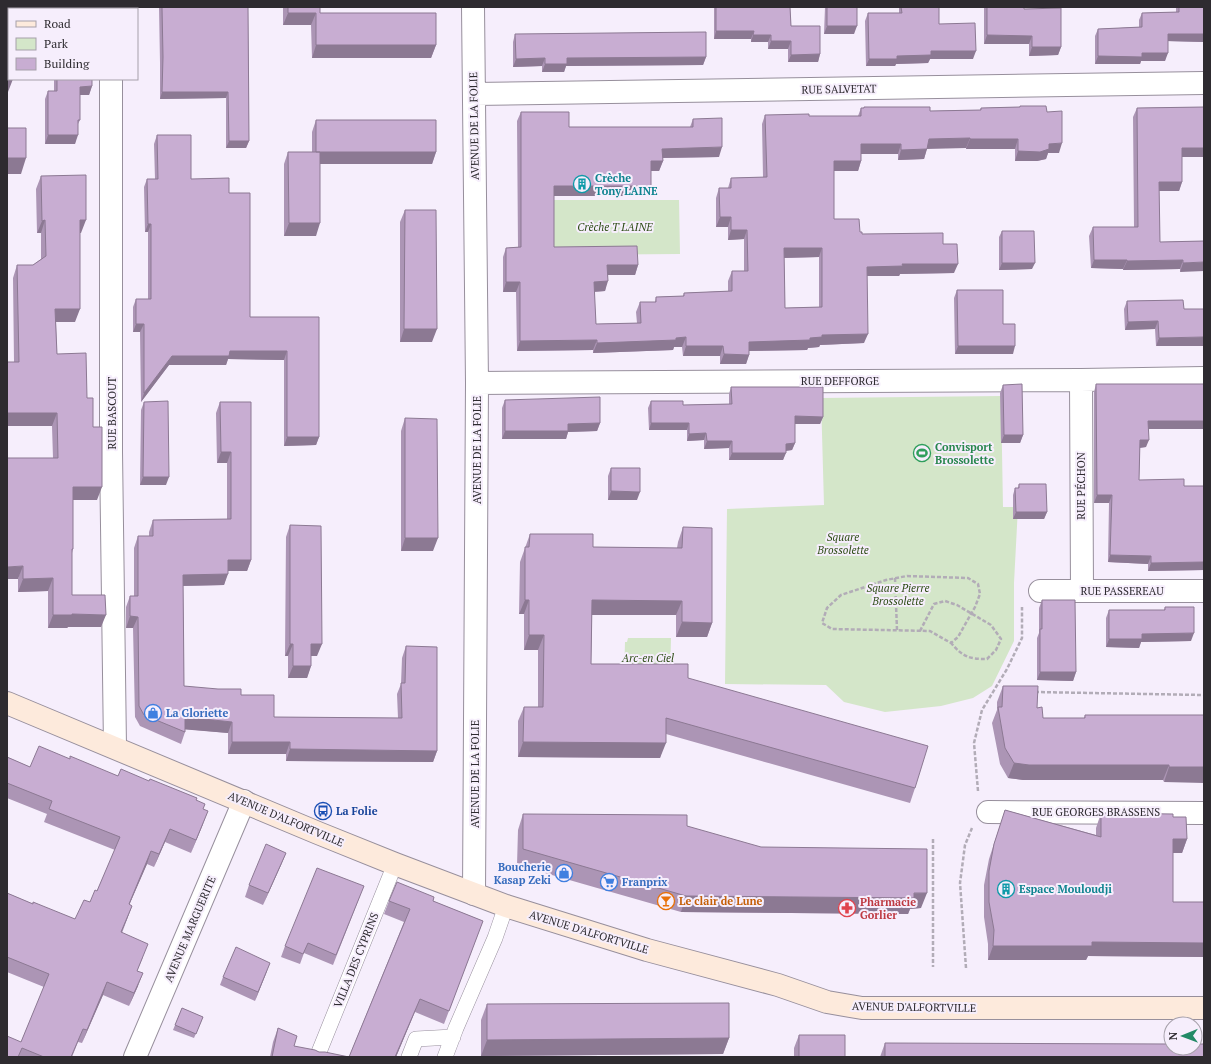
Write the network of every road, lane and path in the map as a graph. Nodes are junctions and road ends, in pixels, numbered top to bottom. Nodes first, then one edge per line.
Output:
1 (473, 7) edge
2 (111, 80) edge
3 (1204, 83) edge
4 (474, 94) junction
5 (1204, 378) edge
6 (1081, 380) junction
7 (477, 383) junction
8 (895, 578) junction
9 (1040, 591) joint
10 (1204, 591) edge
11 (1082, 592) junction
12 (972, 613) junction
13 (897, 630) junction
14 (920, 631) junction
15 (951, 643) junction
16 (1031, 692) edge
17 (1204, 695) edge
18 (7, 703) edge
19 (114, 747) junction
20 (244, 801) junction
21 (984, 810) junction
22 (1204, 813) edge
23 (933, 840) dead end
24 (394, 864) junction
25 (474, 894) junction
26 (506, 906) junction
27 (933, 967) dead end
28 (966, 968) dead end
29 (1204, 1008) edge
30 (453, 1037) junction
31 (135, 1057) edge
32 (317, 1057) edge
33 (408, 1057) edge
34 (445, 1057) edge

1 - 4 street, AVENUE DE LA FOLIE
2 - 19 street, RUE BASCOUT
3 - 4 street, RUE SALVETAT
4 - 7 street, AVENUE DE LA FOLIE
5 - 6 street, RUE DEFFORGE
6 - 7 street, RUE DEFFORGE
6 - 11 street, RUE PÉCHON
7 - 25 street, AVENUE DE LA FOLIE
8 - 12 path
8 - 13 path
8 - 13 path
9 - 11 street, RUE PASSEREAU
9 - 21 path
10 - 11 street, RUE PASSEREAU
12 - 14 path
12 - 15 path
12 - 15 path
13 - 14 path
14 - 15 path
16 - 17 path
18 - 19 main road, AVENUE D'ALFORTVILLE
19 - 20 main road, AVENUE D'ALFORTVILLE
20 - 24 main road, AVENUE D'ALFORTVILLE
20 - 31 street, AVENUE MARGUERITE
21 - 22 street, RUE GEORGES BRASSENS
21 - 28 path
23 - 27 path
24 - 25 main road, AVENUE D'ALFORTVILLE
24 - 32 lane, VILLA DES CYPRINS
25 - 26 main road, AVENUE D'ALFORTVILLE
26 - 29 main road, AVENUE D'ALFORTVILLE
26 - 30 lane
30 - 33 lane
30 - 34 lane

